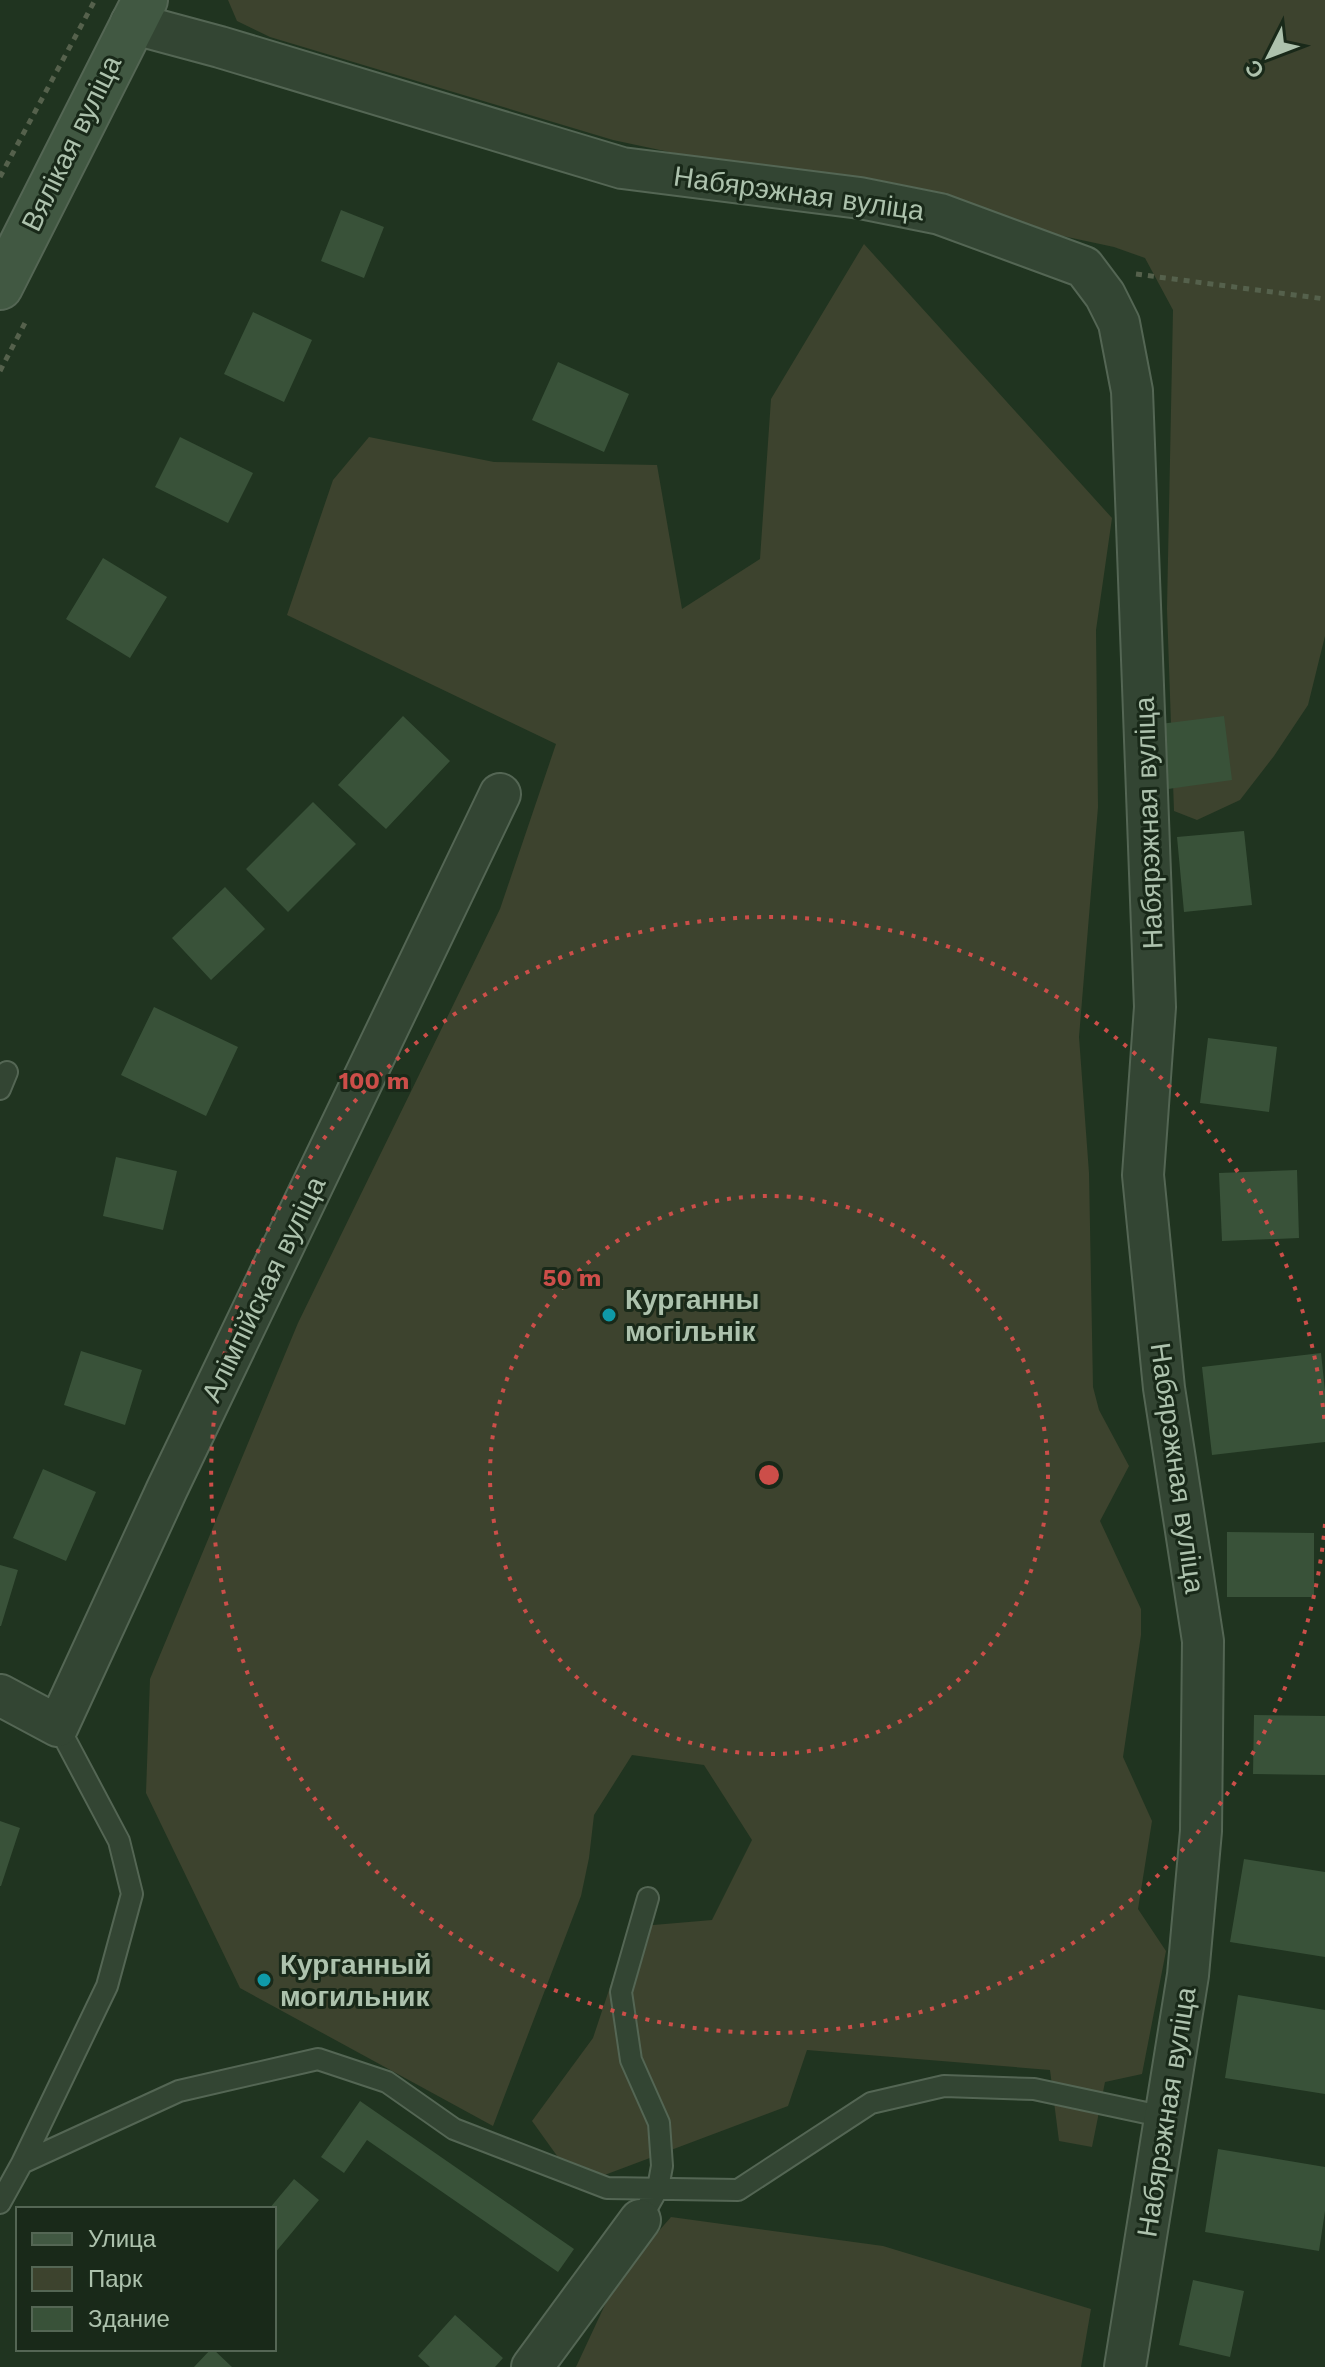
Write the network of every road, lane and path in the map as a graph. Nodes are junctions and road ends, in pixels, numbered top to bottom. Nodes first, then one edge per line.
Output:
1 (95, 0) edge
2 (138, 12) edge
3 (0, 177) edge
4 (1084, 267) junction
5 (0, 287) edge
6 (1325, 299) edge
7 (500, 794) dead end
8 (4, 1703) edge
9 (58, 1726) junction
10 (648, 1898) dead end
11 (1165, 2117) junction
12 (22, 2163) junction
13 (0, 2203) edge
14 (649, 2204) junction
15 (532, 2367) edge
16 (1125, 2367) edge

1 - 3 path
2 - 4 street, Набярэжная вуліца
2 - 5 main road, Вялікая вуліца
4 - 6 path
4 - 11 street, Набярэжная вуліца
7 - 9 street, Алімпійская вуліца
8 - 9 street
9 - 12 lane
10 - 14 lane
11 - 14 lane
11 - 16 street, Набярэжная вуліца
12 - 13 lane
12 - 14 lane
14 - 15 street

